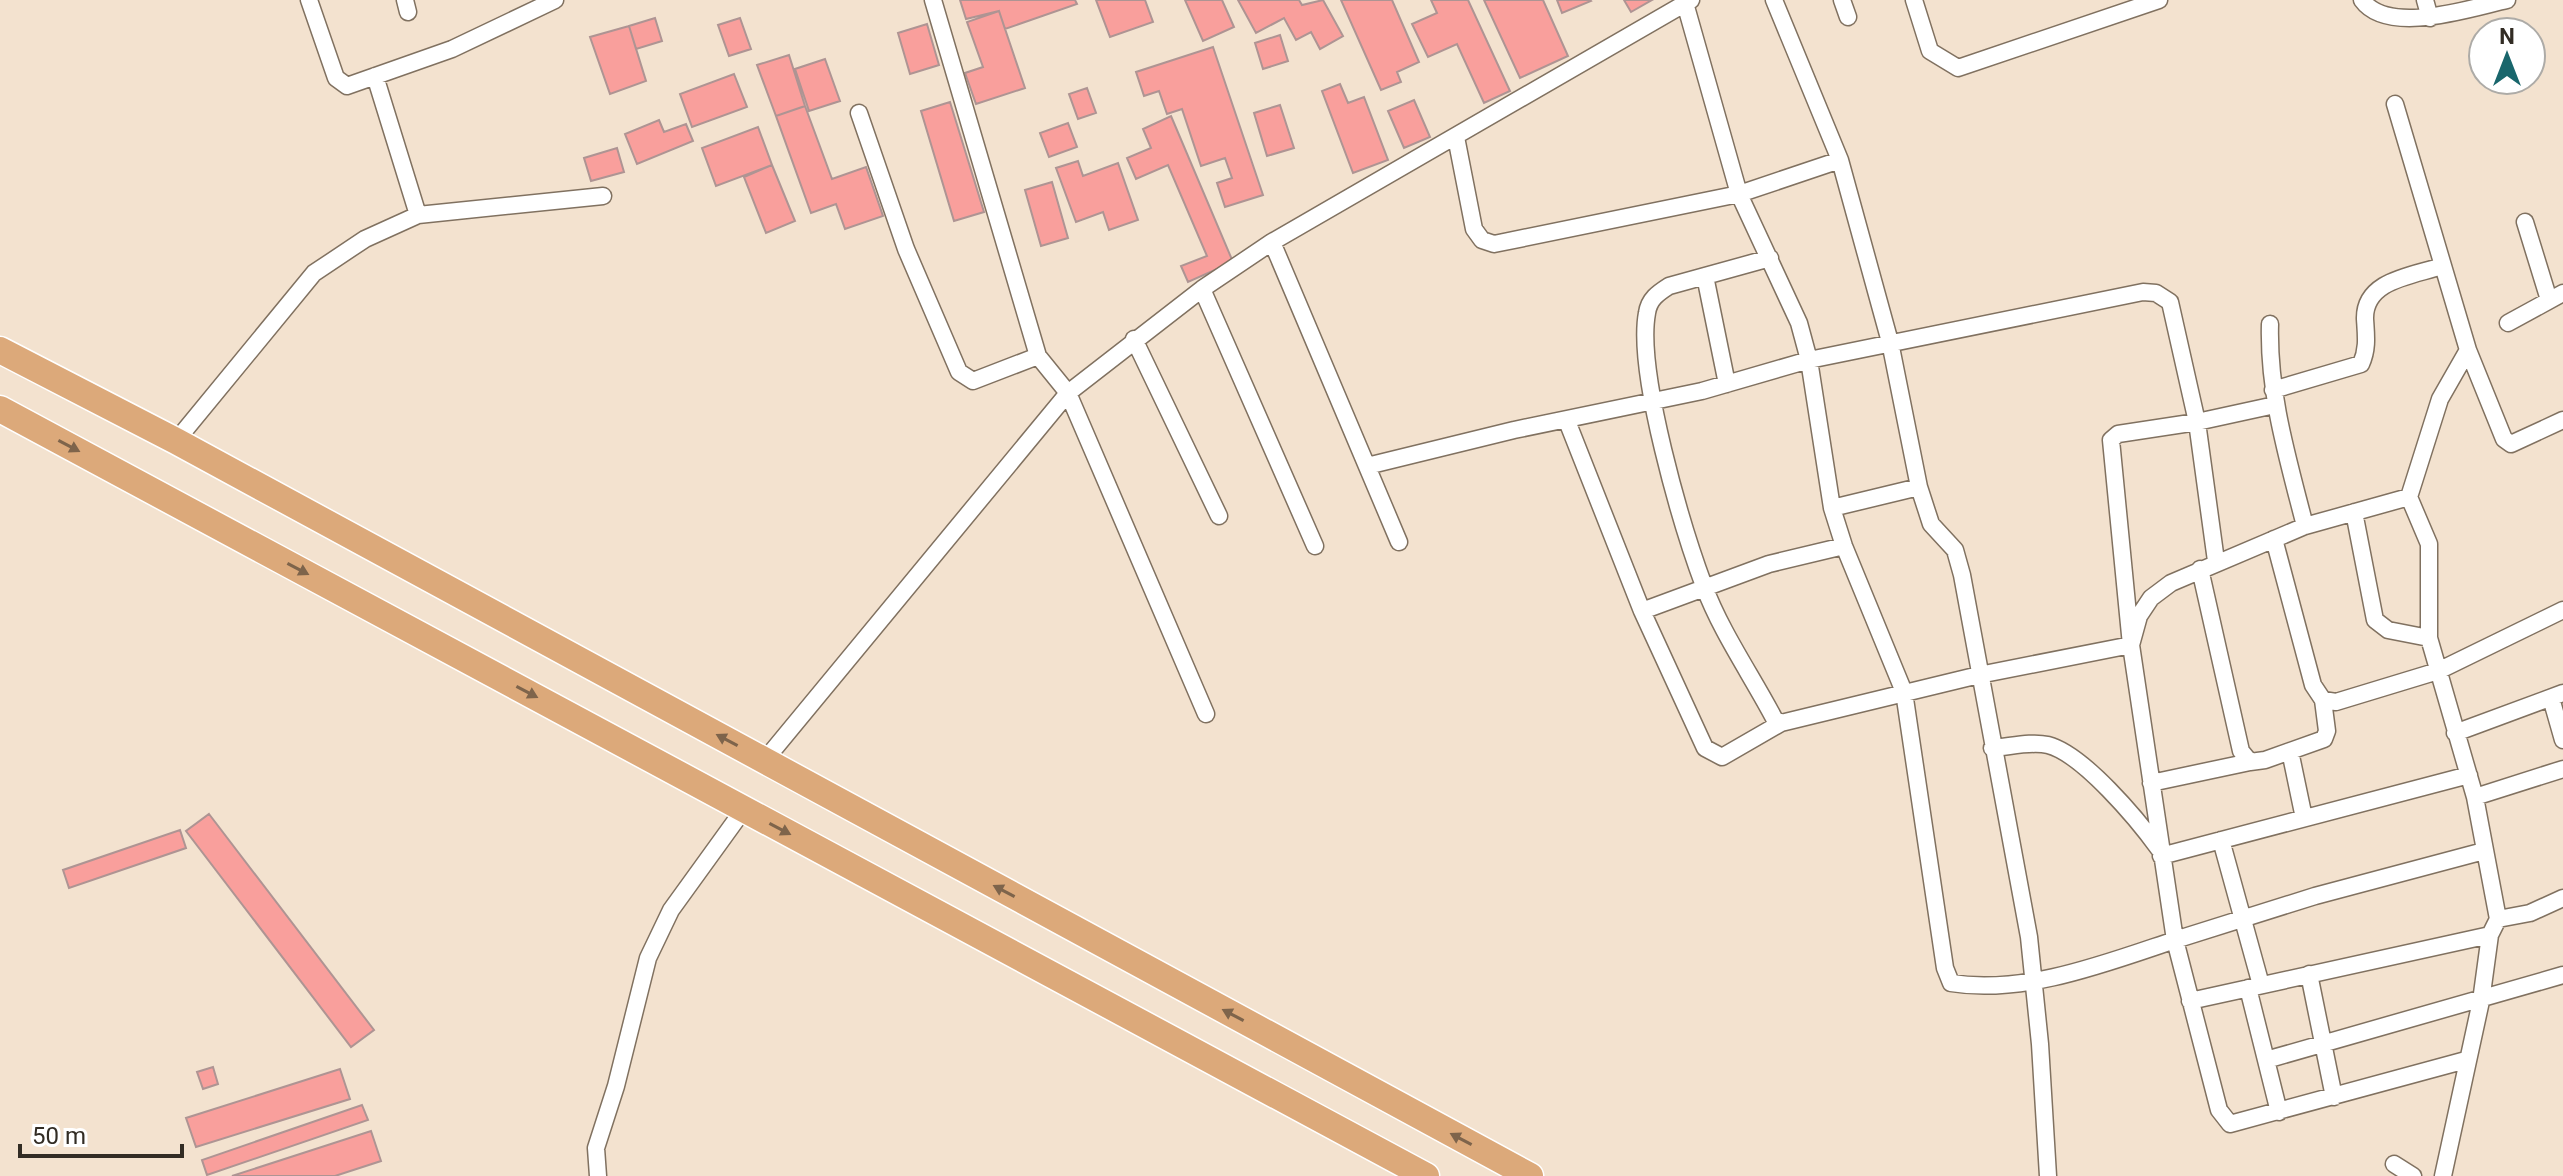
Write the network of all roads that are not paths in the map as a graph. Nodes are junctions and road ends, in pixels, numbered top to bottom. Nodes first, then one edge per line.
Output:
1 (309, 0) edge
2 (555, 0) edge
3 (933, 0) edge
4 (1774, 0) edge
5 (1842, 0) edge
6 (1913, 0) edge
7 (2159, 0) edge
8 (2362, 0) edge
9 (2425, 0) edge
10 (2507, 0) edge
11 (1681, 3) edge
12 (1848, 17) dead end
13 (2430, 18) junction
14 (1931, 61) dead end
15 (375, 76) junction
16 (2395, 104) dead end
17 (859, 113) dead end
18 (1456, 137) junction
19 (1840, 160) junction
20 (1739, 194) junction
21 (603, 196) dead end
22 (418, 215) junction
23 (2525, 222) dead end
24 (1272, 242) junction
25 (1770, 258) junction
26 (2442, 266) junction
27 (1705, 276) junction
28 (1202, 289) junction
29 (2556, 297) edge
30 (2508, 323) dead end
31 (2270, 324) dead end
32 (1134, 339) junction
33 (1890, 342) junction
34 (0, 350) edge
35 (2468, 350) junction
36 (1038, 356) junction
37 (1809, 360) junction
38 (1727, 384) junction
39 (1068, 393) junction
40 (2274, 398) junction
41 (1652, 402) junction
42 (0, 409) edge
43 (2563, 420) edge
44 (1567, 421) junction
45 (2197, 422) junction
46 (176, 441) junction
47 (1367, 466) junction
48 (1919, 487) junction
49 (2409, 497) junction
50 (1832, 508) junction
51 (2354, 512) junction
52 (1219, 516) dead end
53 (2305, 526) junction
54 (2274, 539) junction
55 (1399, 542) dead end
56 (1315, 546) dead end
57 (1844, 546) junction
58 (2216, 561) junction
59 (2200, 569) junction
60 (1704, 587) junction
61 (2563, 610) edge
62 (1642, 611) junction
63 (2429, 638) junction
64 (2131, 645) junction
65 (2438, 671) junction
66 (1979, 675) junction
67 (1904, 692) junction
68 (2557, 695) edge
69 (2323, 700) junction
70 (1206, 714) dead end
71 (1781, 723) junction
72 (2455, 733) junction
73 (2563, 740) edge
74 (1992, 748) junction
75 (2290, 751) junction
76 (765, 760) junction
77 (2250, 762) junction
78 (2563, 769) edge
79 (2469, 775) junction
80 (2151, 783) junction
81 (2475, 797) junction
82 (744, 809) junction
83 (2304, 818) junction
84 (2221, 840) junction
85 (2484, 851) junction
86 (2161, 853) junction
87 (2563, 898) edge
88 (2242, 917) junction
89 (2498, 919) junction
90 (2490, 935) junction
91 (2175, 940) junction
92 (2309, 974) junction
93 (2563, 975) edge
94 (2034, 981) junction
95 (2254, 986) junction
96 (2190, 1001) junction
97 (2481, 1001) junction
98 (2324, 1044) junction
99 (2266, 1060) junction
100 (2466, 1060) junction
101 (2334, 1097) junction
102 (2279, 1112) junction
103 (2394, 1164) dead end
104 (598, 1176) edge
105 (1426, 1176) edge
106 (1530, 1176) edge
107 (2048, 1176) edge
108 (2413, 1176) edge
109 (2443, 1176) edge

1 - 15 street
2 - 15 street
3 - 36 street
4 - 19 street
5 - 12 street
6 - 7 street
6 - 14 street
8 - 13 street
9 - 13 street
10 - 13 street
11 - 18 street
11 - 20 street
15 - 22 street
16 - 26 street
17 - 36 street
18 - 20 street
18 - 24 street
19 - 20 street
19 - 33 street
20 - 25 street
21 - 22 street
22 - 46 street
23 - 29 street
24 - 28 street
24 - 47 street
25 - 27 street
25 - 37 street
26 - 35 street
26 - 40 street
27 - 38 street
27 - 41 street
28 - 32 street
28 - 56 street
29 - 30 street
31 - 40 street
32 - 39 street
32 - 52 street
33 - 37 street
33 - 45 street
33 - 48 street
34 - 46 main road
35 - 43 street
35 - 49 street
36 - 39 street
37 - 38 street
37 - 50 street
38 - 41 street
39 - 70 street
39 - 76 street
40 - 45 street
40 - 53 street
41 - 44 street
41 - 60 street
42 -> 82 main road
44 - 47 street
44 - 62 street
45 - 58 street
45 - 64 street
76 -> 46 main road
47 - 55 street
48 - 50 street
48 - 66 street
49 - 51 street
49 - 63 street
50 - 57 street
51 - 53 street
51 - 63 street
53 - 54 street
54 - 58 street
54 - 69 street
57 - 60 street
57 - 67 street
58 - 59 street
59 - 64 street
59 - 77 street
60 - 62 street
60 - 71 street
61 - 65 street
62 - 71 street
63 - 65 street
64 - 66 street
64 - 80 street
65 - 69 street
65 - 72 street
66 - 67 street
66 - 74 street
67 - 71 street
67 - 94 street
68 - 72 street
68 - 73 street
69 - 75 street
72 - 79 street
74 - 86 street
74 - 94 street
75 - 77 street
75 - 83 street
106 -> 76 main road
77 - 80 street
78 - 81 street
79 - 81 street
79 - 83 street
80 - 86 street
81 - 85 street
82 - 104 street
82 -> 105 main road
83 - 84 street
84 - 86 street
84 - 88 street
85 - 88 street
85 - 89 street
86 - 91 street
87 - 89 street
88 - 91 street
88 - 95 street
89 - 90 street
90 - 92 street
90 - 97 street
91 - 94 street
91 - 96 street
92 - 95 street
92 - 98 street
93 - 97 street
94 - 107 street
95 - 96 street
95 - 99 street
96 - 102 street
97 - 98 street
97 - 100 street
98 - 99 street
98 - 101 street
99 - 102 street
100 - 101 street
100 - 109 street
101 - 102 street
103 - 108 street

